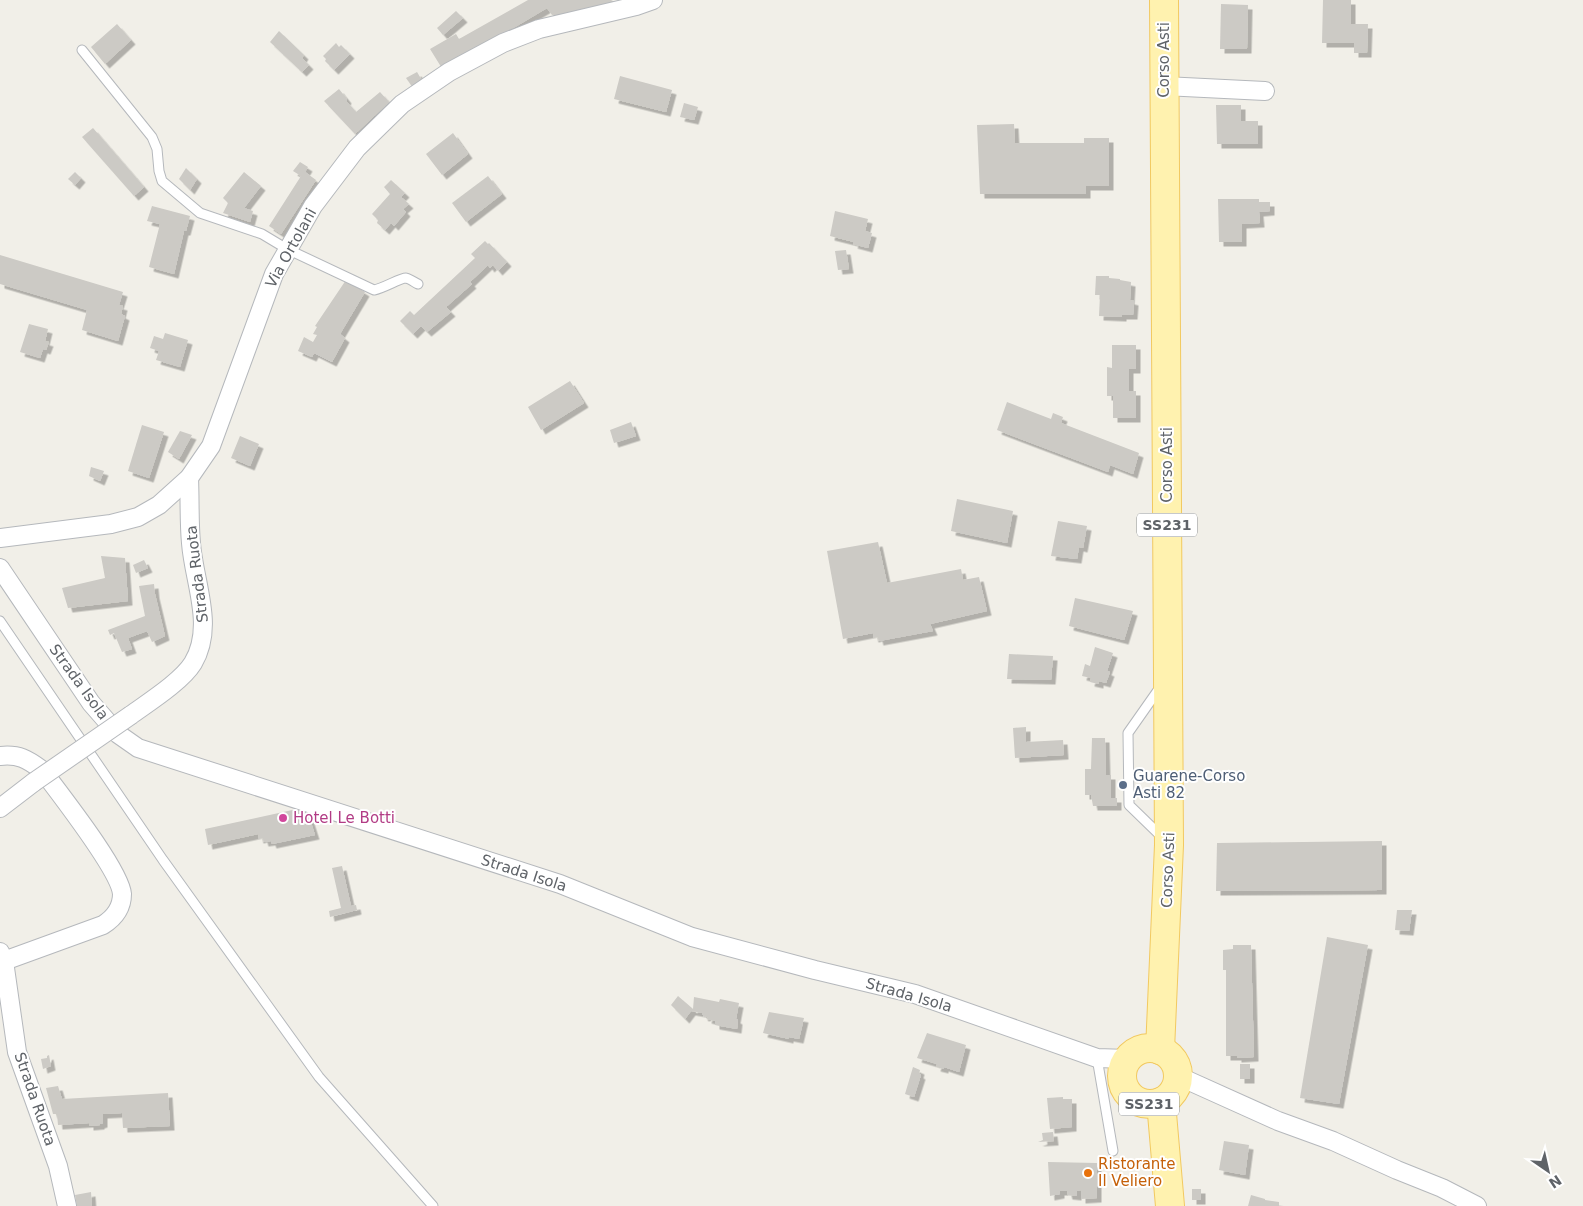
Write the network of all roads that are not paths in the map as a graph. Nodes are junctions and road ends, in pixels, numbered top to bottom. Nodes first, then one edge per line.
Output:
1 (653, 0) edge
2 (1164, 0) edge
3 (82, 50) dead end
4 (1164, 86) junction
5 (1265, 90) dead end
6 (287, 249) junction
7 (418, 284) dead end
8 (189, 478) junction
9 (0, 538) edge
10 (0, 568) edge
11 (0, 621) edge
12 (1168, 675) junction
13 (0, 756) edge
14 (0, 808) edge
15 (1169, 845) junction
16 (2, 956) edge
17 (1160, 1050) junction
18 (1097, 1058) junction
19 (1128, 1059) junction
20 (1178, 1076) junction
21 (1160, 1102) junction
22 (1114, 1151) dead end
23 (66, 1206) edge
24 (433, 1206) edge
25 (1170, 1206) edge
26 (1477, 1206) edge

1 - 6 street, Via Ortolani
2 - 4 main road, Corso Asti / SS231
3 - 6 lane
4 - 5 street
4 - 12 main road, Corso Asti / SS231
6 - 7 lane
6 - 8 street, Via Ortolani
8 - 9 street, Via Ortolani
8 - 14 street, Strada Ruota, bridge
10 - 18 street, Strada Isola
11 - 24 lane
12 - 15 main road, Corso Asti / SS231
12 - 15 lane
13 - 16 street, Strada Ruota
15 - 17 main road, Corso Asti / SS231
16 - 23 street, Strada Ruota
17 - 19 main road
17 - 20 main road, SS231
18 - 19 street, Strada Isola
18 - 22 lane
19 - 21 main road, SS231
20 - 21 main road, SS231
20 - 26 street
21 - 25 main road

